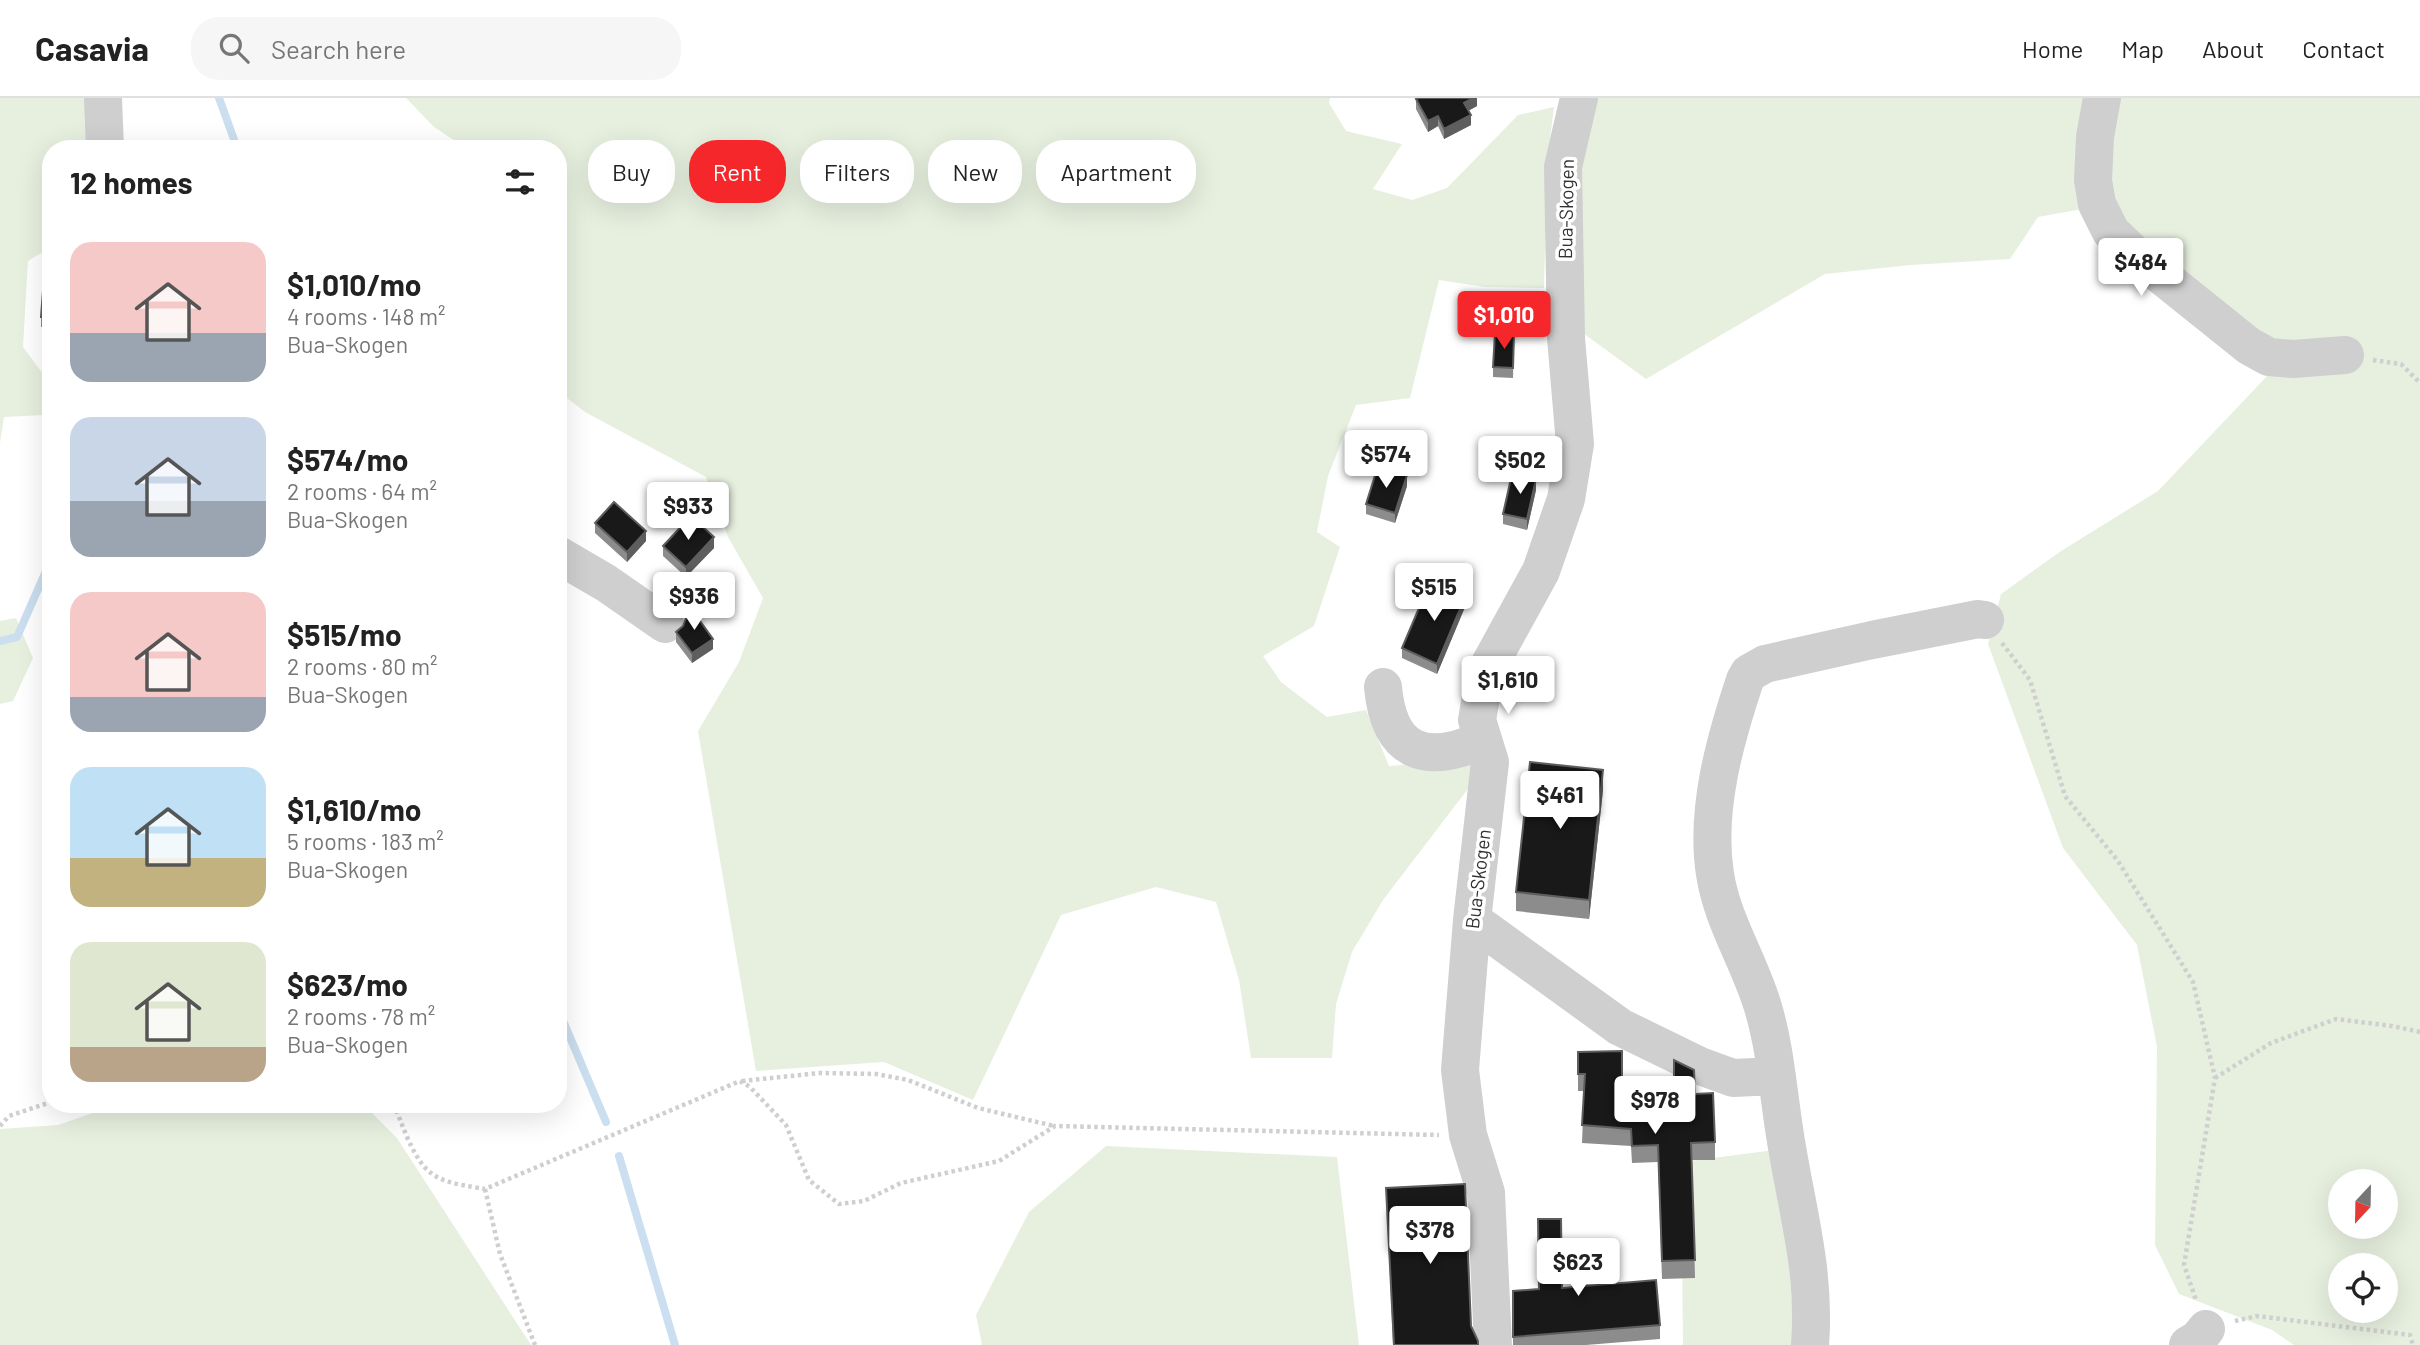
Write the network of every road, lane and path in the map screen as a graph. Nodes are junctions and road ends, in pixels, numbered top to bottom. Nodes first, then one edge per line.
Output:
1 (103, 98) edge
2 (1579, 98) edge
3 (2102, 98) edge
4 (105, 140) edge
5 (2345, 355) joint
6 (2420, 383) edge
7 (567, 560) edge
8 (1985, 620) joint
9 (665, 624) dead end
10 (1383, 687) dead end
11 (1483, 740) junction
12 (1472, 920) junction
13 (2420, 1032) edge
14 (1776, 1076) junction
15 (2215, 1078) junction
16 (740, 1081) junction
17 (42, 1104) edge
18 (398, 1113) edge
19 (0, 1126) edge
20 (1055, 1126) junction
21 (1468, 1135) junction
22 (485, 1189) junction
23 (2197, 1337) edge
24 (535, 1345) edge
25 (1493, 1345) edge
26 (1810, 1345) edge
27 (2413, 1345) edge

1 - 4 street
2 - 11 street, Bua-Skogen
3 - 5 street
5 - 6 path
7 - 9 street
8 - 14 street
8 - 15 path
10 - 11 street
11 - 12 street, Bua-Skogen
12 - 14 street
12 - 21 street, Bua-Skogen
13 - 15 path
14 - 26 street
15 - 23 path
16 - 20 path
16 - 20 path
16 - 22 path
17 - 19 path
18 - 22 path
20 - 21 path
21 - 25 street, Bua-Skogen
22 - 24 path
23 - 27 path

